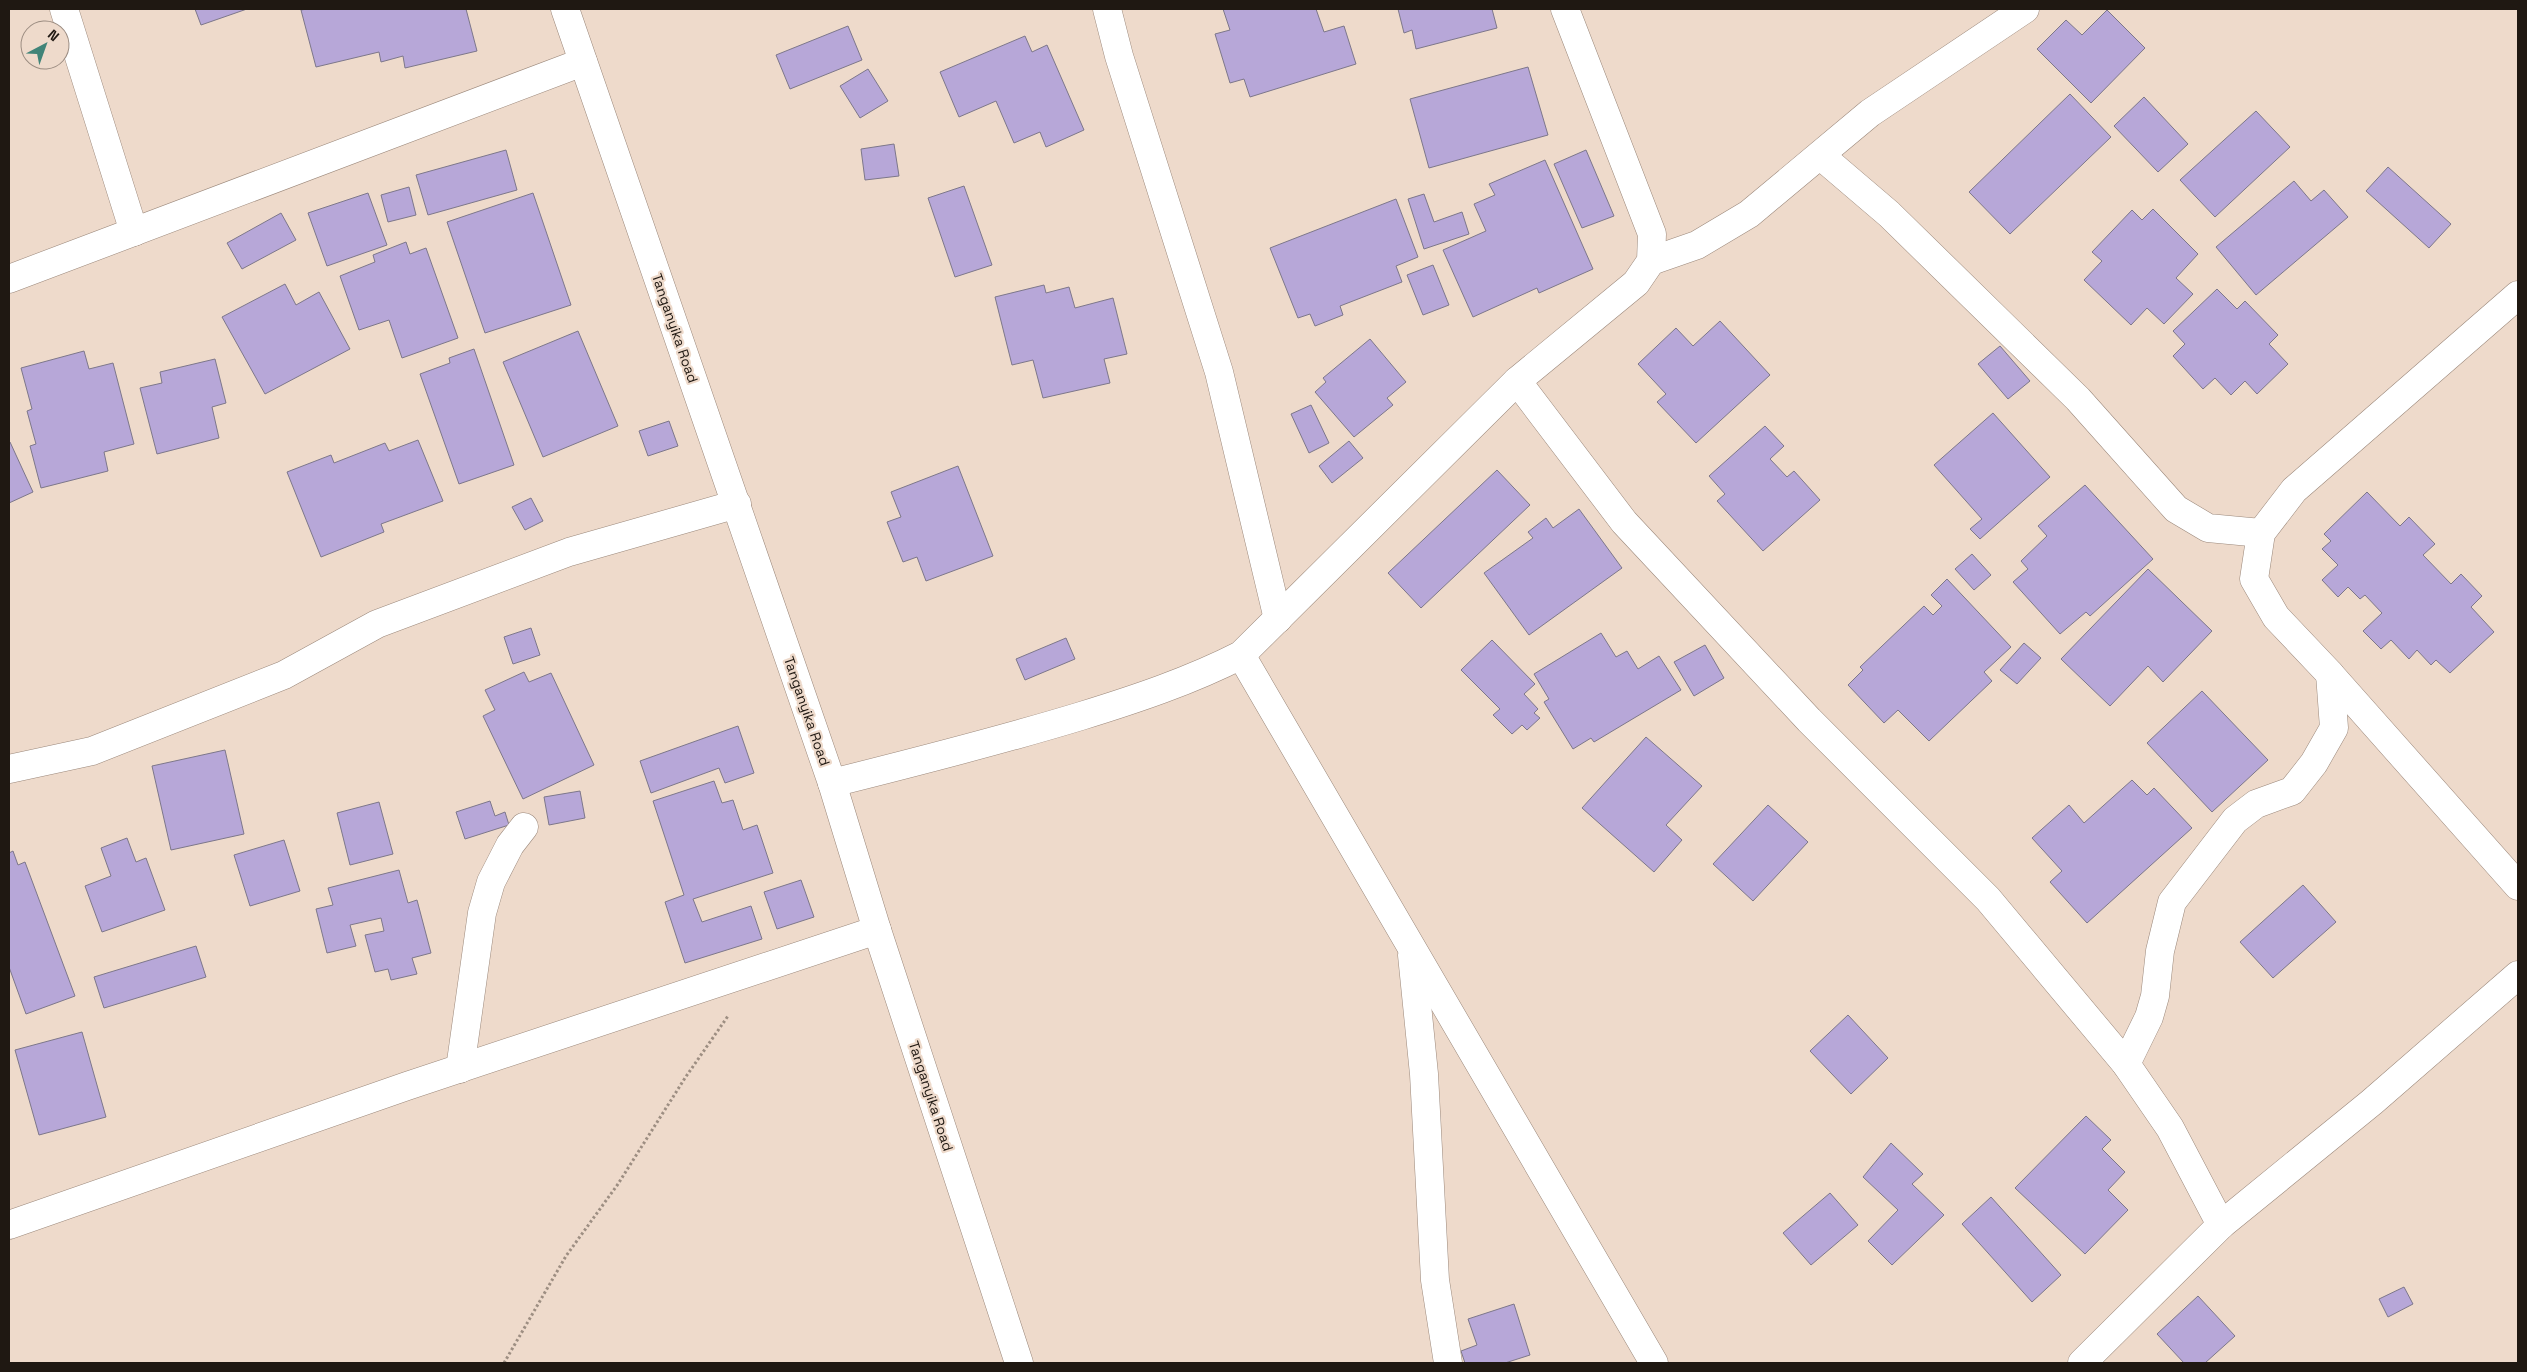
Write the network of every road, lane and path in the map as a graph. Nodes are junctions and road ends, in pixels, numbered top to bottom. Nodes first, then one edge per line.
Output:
1 (64, 9) edge
2 (565, 9) edge
3 (1107, 9) edge
4 (1565, 9) edge
5 (2025, 9) edge
6 (583, 62) junction
7 (1820, 156) junction
8 (134, 232) junction
9 (1651, 261) junction
10 (9, 279) edge
11 (2518, 295) edge
12 (1517, 380) junction
13 (737, 504) junction
14 (2261, 533) junction
15 (1278, 618) junction
16 (1241, 655) junction
17 (2330, 674) junction
18 (9, 770) edge
19 (832, 783) junction
20 (524, 827) dead end
21 (2518, 886) edge
22 (877, 930) junction
23 (1411, 946) junction
24 (753, 972) junction
25 (2518, 976) edge
26 (2126, 1064) junction
27 (460, 1068) junction
28 (9, 1225) edge
29 (2221, 1225) junction
30 (504, 1363) edge
31 (1019, 1363) edge
32 (1448, 1363) edge
33 (1654, 1363) edge
34 (2082, 1363) edge

1 - 8 street
2 - 6 street, Tanganyika Road
3 - 15 street
4 - 9 street
5 - 7 street
6 - 8 street
6 - 13 street, Tanganyika Road
7 - 9 street
7 - 14 street
8 - 10 street
9 - 12 street
11 - 14 street
12 - 15 street
12 - 26 street
13 - 18 street
13 - 19 street, Tanganyika Road
14 - 17 street
15 - 16 street
16 - 19 street
16 - 23 street
17 - 21 street
17 - 26 street
19 - 22 street, Tanganyika Road
20 - 27 street
22 - 24 street
22 - 31 street, Tanganyika Road
23 - 32 street
23 - 33 street
24 - 27 street
24 - 30 path
25 - 29 street
26 - 29 street
27 - 28 street
29 - 34 street

